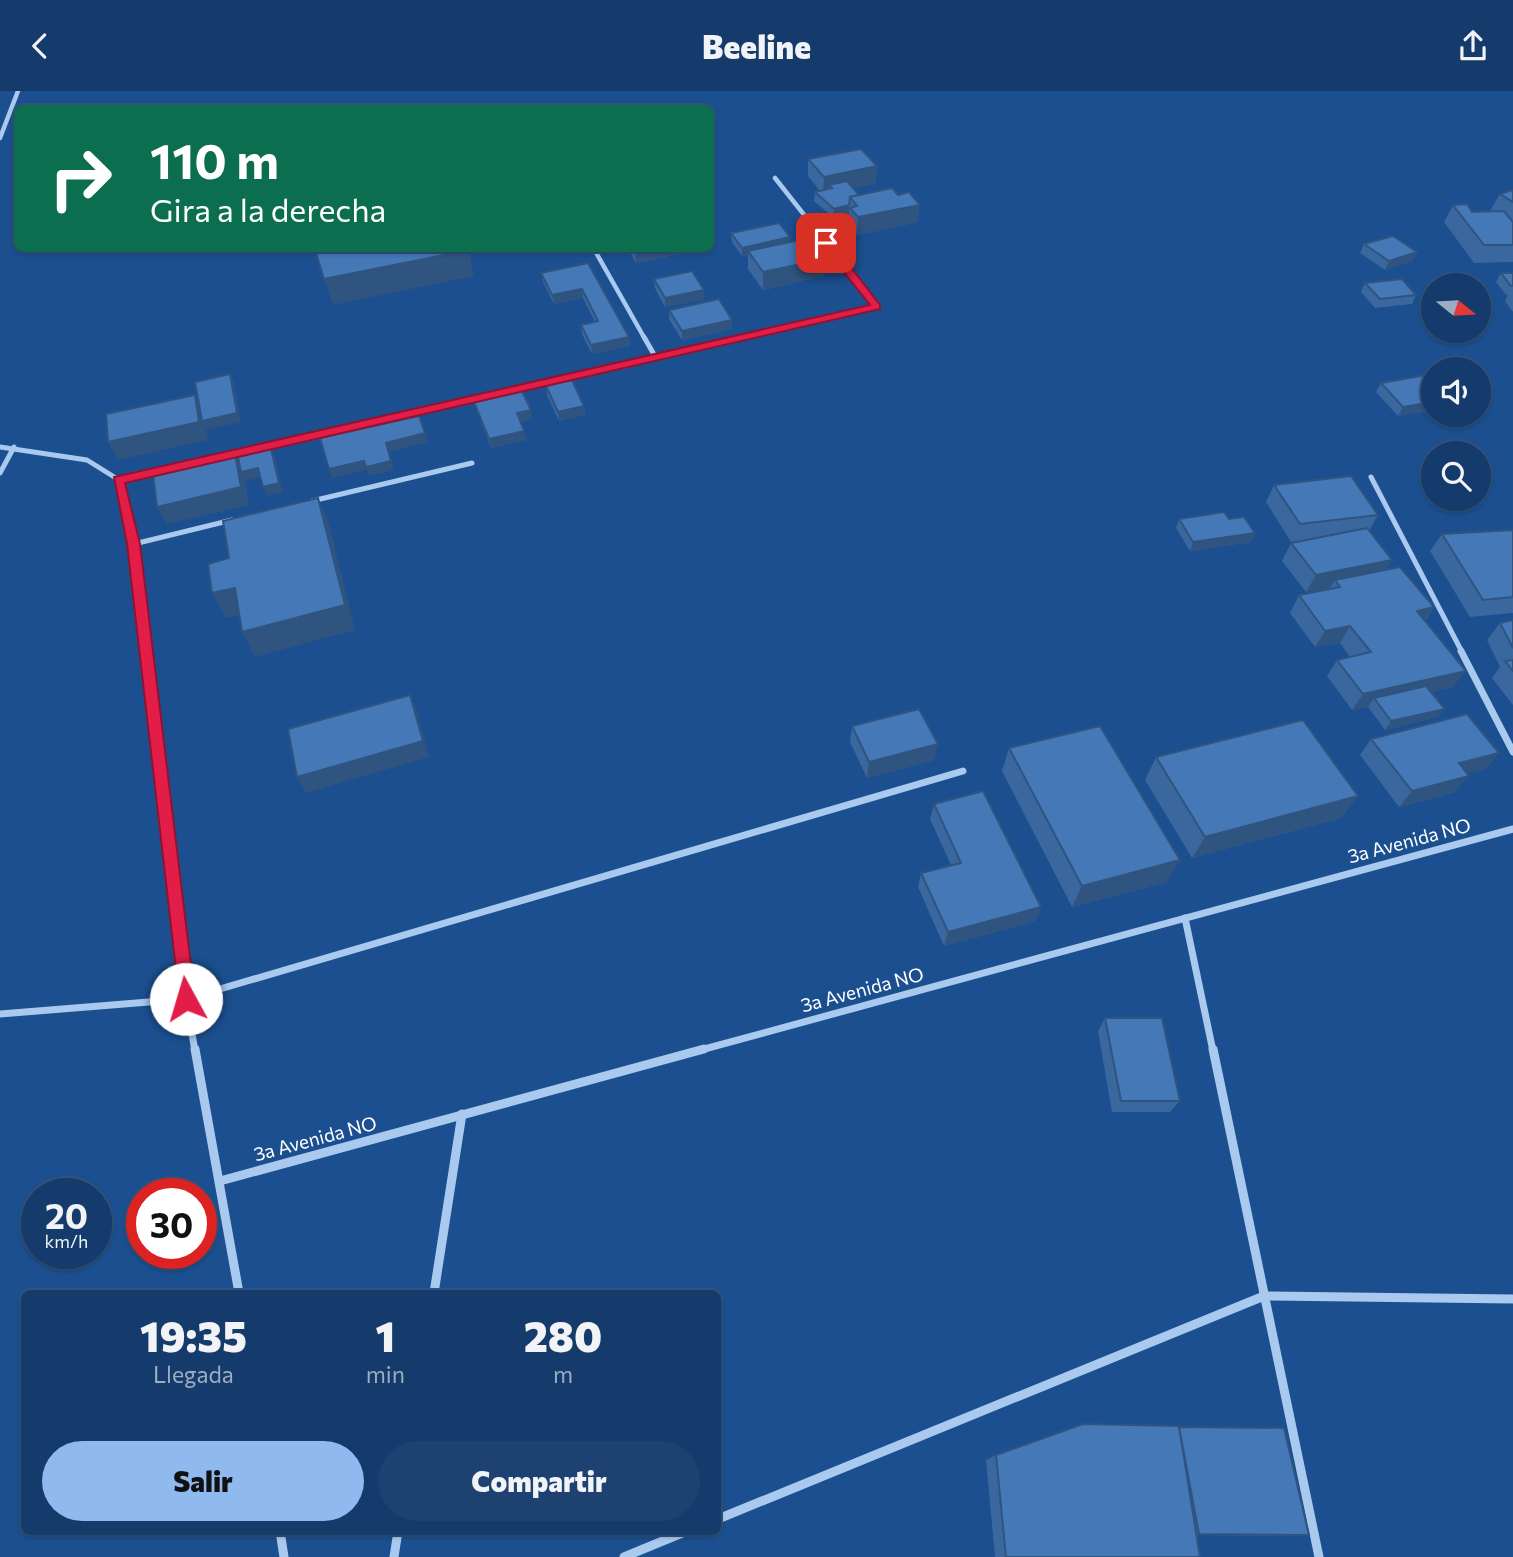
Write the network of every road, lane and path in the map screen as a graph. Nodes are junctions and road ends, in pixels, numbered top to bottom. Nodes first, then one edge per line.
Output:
1 (18, 91) edge
2 (0, 138) edge
3 (775, 178) dead end
4 (596, 252) edge
5 (656, 358) junction
6 (0, 447) edge
7 (14, 447) junction
8 (472, 463) dead end
9 (0, 473) edge
10 (1371, 477) dead end
11 (118, 480) junction
12 (310, 502) edge
13 (242, 518) edge
14 (134, 544) junction
15 (1513, 752) edge
16 (962, 771) dead end
17 (1513, 829) edge
18 (1185, 918) junction
19 (186, 999) junction
20 (0, 1014) edge
21 (462, 1114) junction
22 (220, 1181) junction
23 (238, 1290) edge
24 (435, 1290) edge
25 (1264, 1296) junction
26 (1513, 1299) edge
27 (721, 1518) edge
28 (281, 1535) edge
29 (397, 1535) edge
30 (677, 1535) edge
31 (284, 1557) edge
32 (394, 1557) edge
33 (624, 1557) edge
34 (1320, 1557) edge

1 - 2 street
3 - 5 street
4 - 5 street
5 - 11 street
6 - 7 street
7 - 9 street
7 - 11 street
8 - 12 street
10 - 15 street
11 - 14 street
13 - 14 street
14 - 19 street
16 - 19 street
17 - 18 street, 3a Avenida NO
18 - 21 street, 3a Avenida NO
18 - 25 street
19 - 20 street
19 - 22 street
21 - 22 street, 3a Avenida NO
21 - 24 street
22 - 23 street
25 - 26 street
25 - 27 street
25 - 34 street
28 - 31 street
29 - 32 street
30 - 33 street

